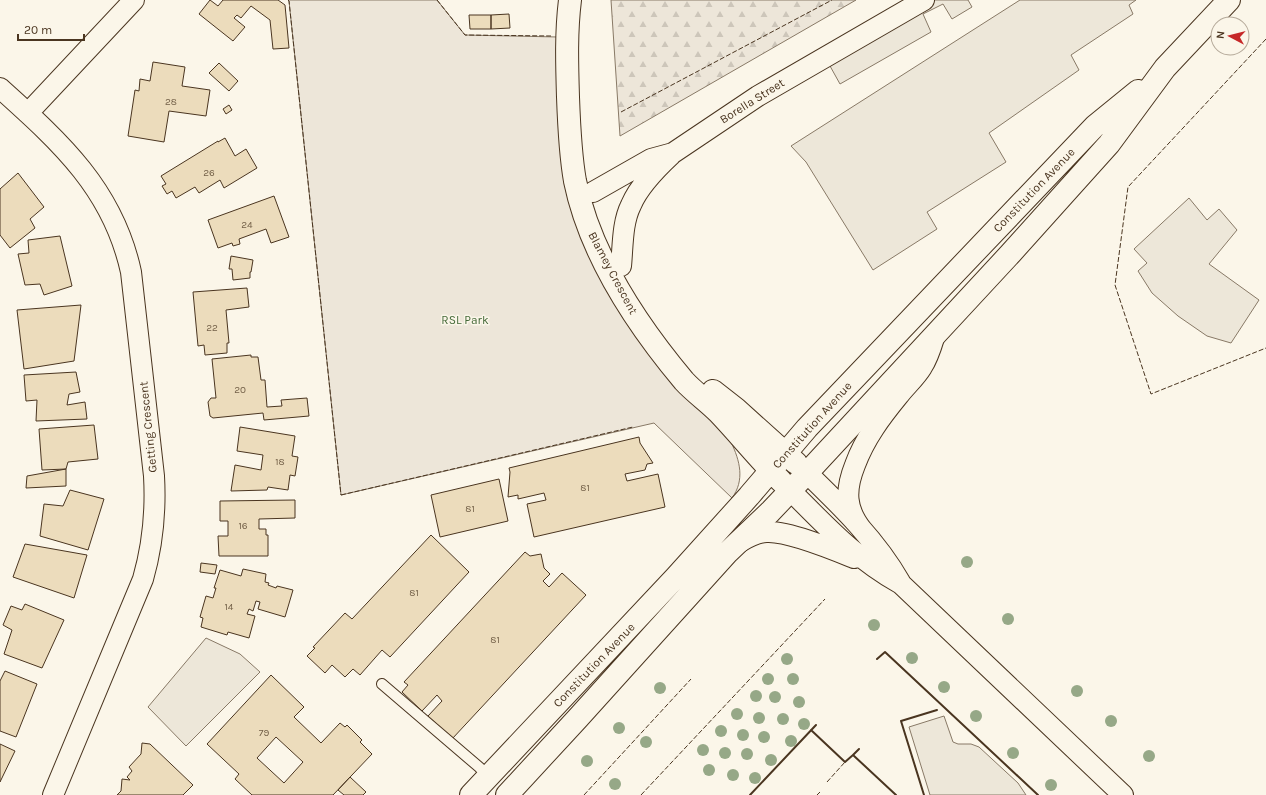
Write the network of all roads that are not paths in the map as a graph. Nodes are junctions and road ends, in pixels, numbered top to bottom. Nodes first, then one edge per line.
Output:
1 (134, 0) edge
2 (570, 0) edge
3 (574, 0) edge
4 (924, 0) edge
5 (1229, 0) edge
6 (1165, 68) junction
7 (0, 88) edge
8 (28, 113) junction
9 (673, 153) junction
10 (586, 195) junction
11 (621, 266) junction
12 (935, 335) junction
13 (786, 453) junction
14 (771, 471) junction
15 (807, 473) junction
16 (790, 490) junction
17 (863, 530) junction
18 (728, 552) junction
19 (870, 565) junction
20 (901, 584) junction
21 (382, 684) dead end
22 (491, 774) junction
23 (509, 792) edge
24 (53, 795) edge
25 (471, 795) edge
26 (1123, 795) edge

1 - 8 street
2 - 10 street, Blamey Crescent
3 - 10 street, Blamey Crescent
4 - 9 street, Borella Street
5 - 6 street, Constitution Avenue
6 - 12 street, Constitution Avenue
6 - 13 street, Constitution Avenue
7 - 8 street, Getting Crescent
8 - 24 street, Getting Crescent
9 - 10 street, Borella Street
9 - 11 street
10 - 11 street, Blamey Crescent
10 - 14 street, Blamey Crescent
11 - 13 street, Blamey Crescent
12 - 15 street, Constitution Avenue
12 - 17 street
13 - 14 street, Constitution Avenue
13 - 15 street, Blamey Crescent
14 - 16 street, Blamey Crescent
14 - 22 street, Constitution Avenue
15 - 16 street, Constitution Avenue
15 - 17 street
16 - 18 street, Constitution Avenue
16 - 19 street
17 - 20 street
18 - 19 street
18 - 23 street, Constitution Avenue
19 - 20 street
20 - 26 street
21 - 22 lane
22 - 23 street
22 - 25 street, Constitution Avenue

